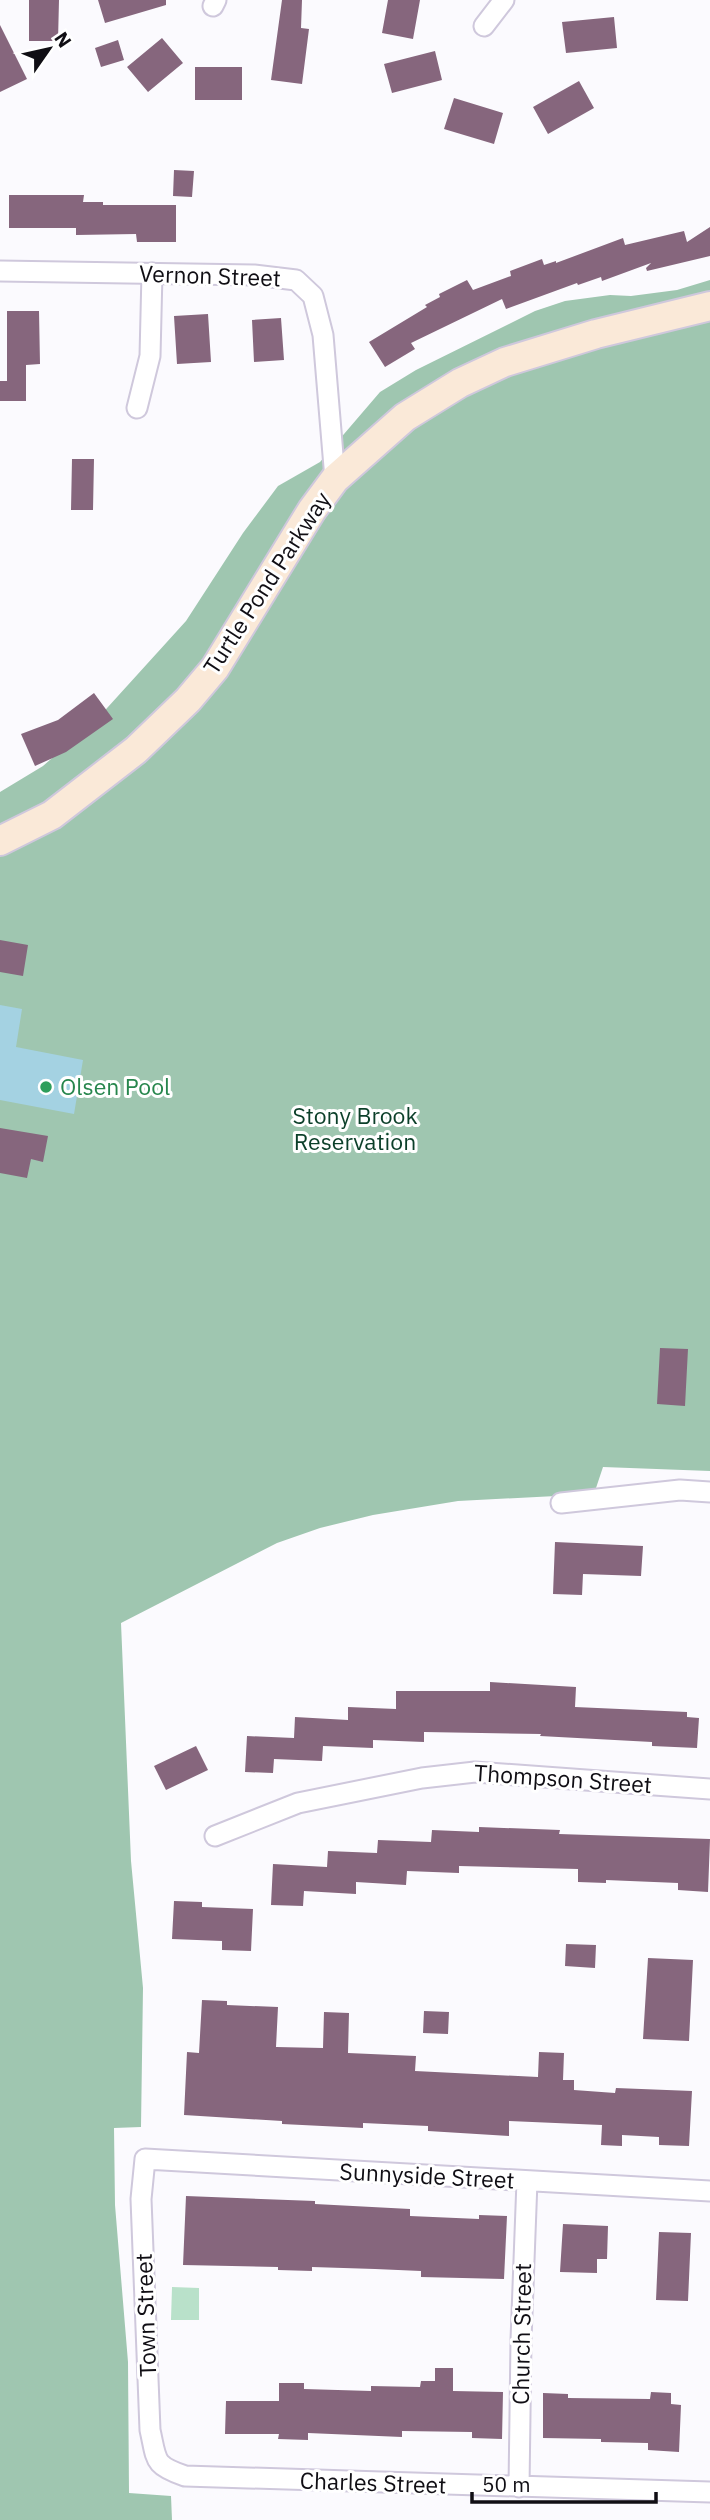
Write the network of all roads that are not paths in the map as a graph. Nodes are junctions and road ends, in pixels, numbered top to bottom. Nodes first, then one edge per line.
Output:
1 (504, 0) edge
2 (484, 26) dead end
3 (0, 271) edge
4 (152, 273) junction
5 (710, 306) edge
6 (137, 408) dead end
7 (335, 479) junction
8 (0, 841) edge
9 (710, 1492) edge
10 (561, 1503) dead end
11 (710, 1788) edge
12 (215, 1836) dead end
13 (145, 2159) joint
14 (527, 2181) junction
15 (710, 2191) edge
16 (163, 2469) joint
17 (519, 2487) junction
18 (710, 2492) edge

1 - 2 street
3 - 4 street, Vernon Street
4 - 6 street
4 - 7 street, Vernon Street
5 - 7 main road, Turtle Pond Parkway
7 - 8 main road, Turtle Pond Parkway
9 - 10 street
11 - 12 street, Thompson Street
13 - 14 street, Sunnyside Street
13 - 16 street, Town Street
14 - 15 street, Sunnyside Street
14 - 17 street, Church Street
16 - 17 street, Charles Street
17 - 18 street, Charles Street

